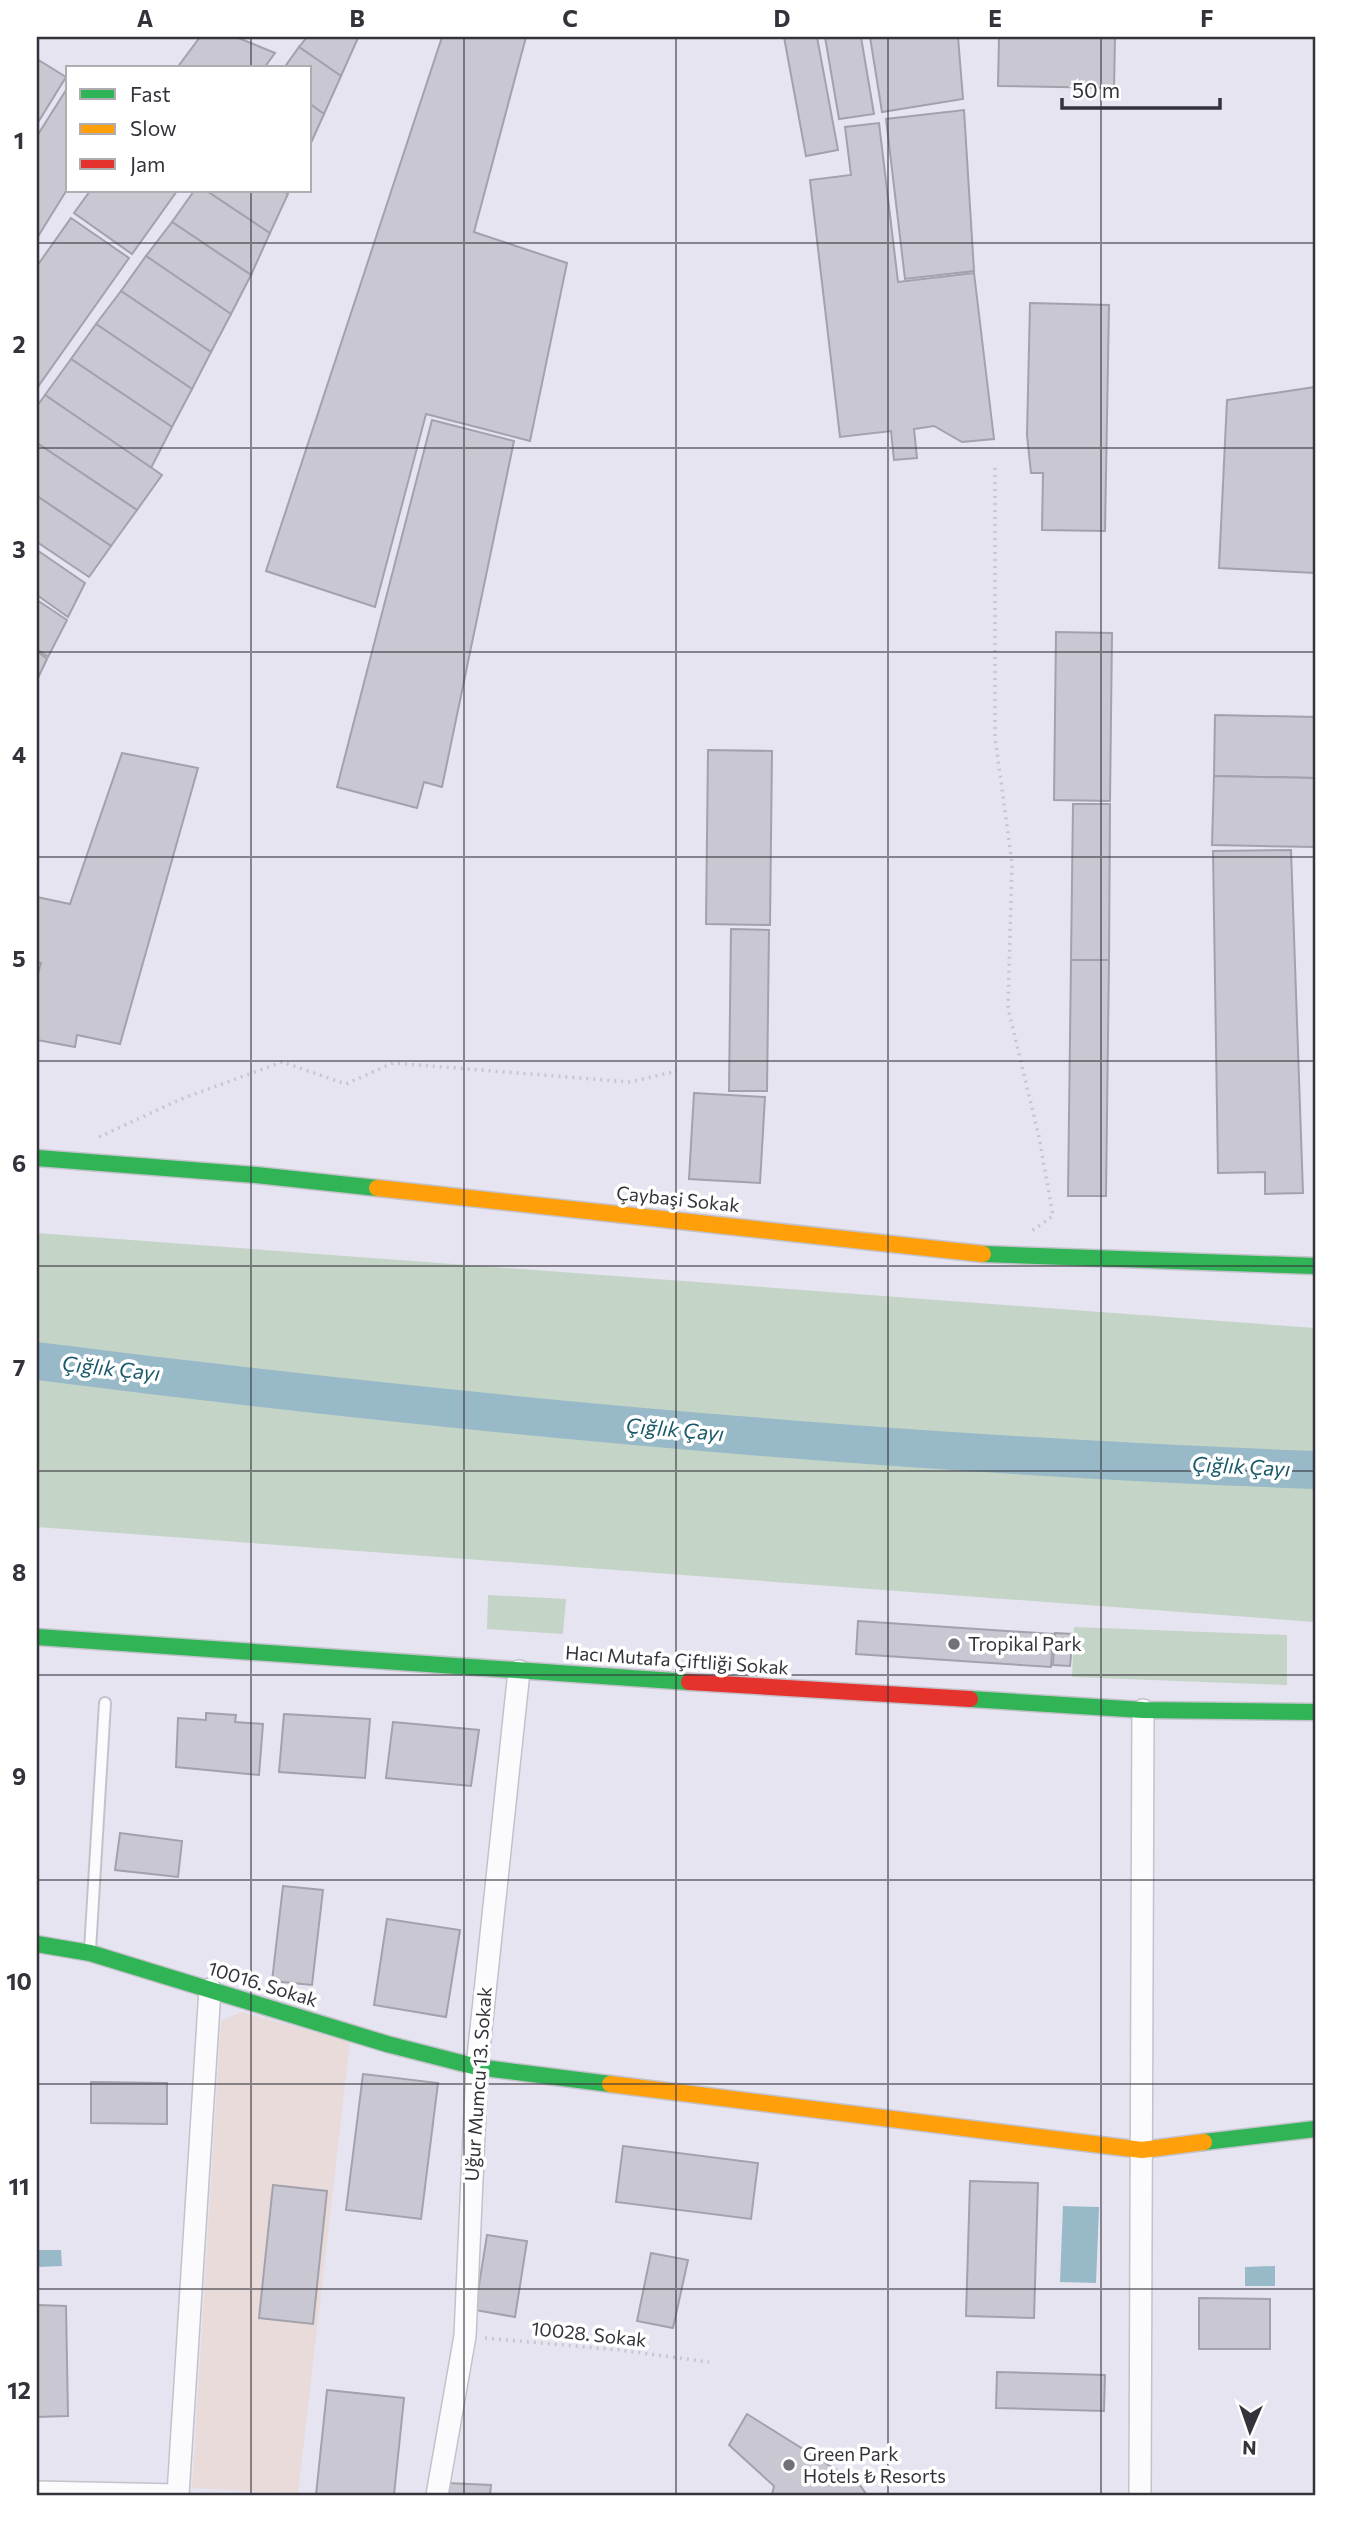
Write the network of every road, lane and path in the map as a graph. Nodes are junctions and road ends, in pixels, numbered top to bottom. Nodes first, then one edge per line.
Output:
1 (995, 468) dead end
2 (677, 1071) dead end
3 (37, 1158) edge
4 (83, 1160) junction
5 (1030, 1232) dead end
6 (1315, 1266) edge
7 (37, 1637) edge
8 (519, 1671) junction
9 (105, 1703) dead end
10 (1143, 1710) junction
11 (1315, 1712) edge
12 (37, 1944) edge
13 (90, 1953) junction
14 (210, 1989) junction
15 (477, 2067) junction
16 (1315, 2129) edge
17 (1142, 2150) junction
18 (465, 2336) junction
19 (709, 2362) dead end
20 (37, 2492) edge
21 (178, 2495) edge
22 (437, 2495) edge
23 (1140, 2495) edge

1 - 5 path
2 - 4 path
3 - 4 street, Çaybaşi Sokak
4 - 6 street, Çaybaşi Sokak
7 - 8 street, Hacı Mutafa Çiftliği Sokak
8 - 10 street, Hacı Mutafa Çiftliği Sokak
8 - 15 street, Uğur Mumcu 13. Sokak
9 - 13 lane
10 - 11 street, Hacı Mutafa Çiftliği Sokak
10 - 17 street
12 - 13 street, 10016. Sokak
13 - 14 street, 10016. Sokak
14 - 15 street, 10016. Sokak
14 - 21 street
15 - 17 street, 10016. Sokak
15 - 18 street, Uğur Mumcu 13. Sokak
16 - 17 street, 10016. Sokak
17 - 23 street
18 - 19 path, 10028. Sokak
18 - 22 street, Uğur Mumcu 13. Sokak
20 - 21 street

